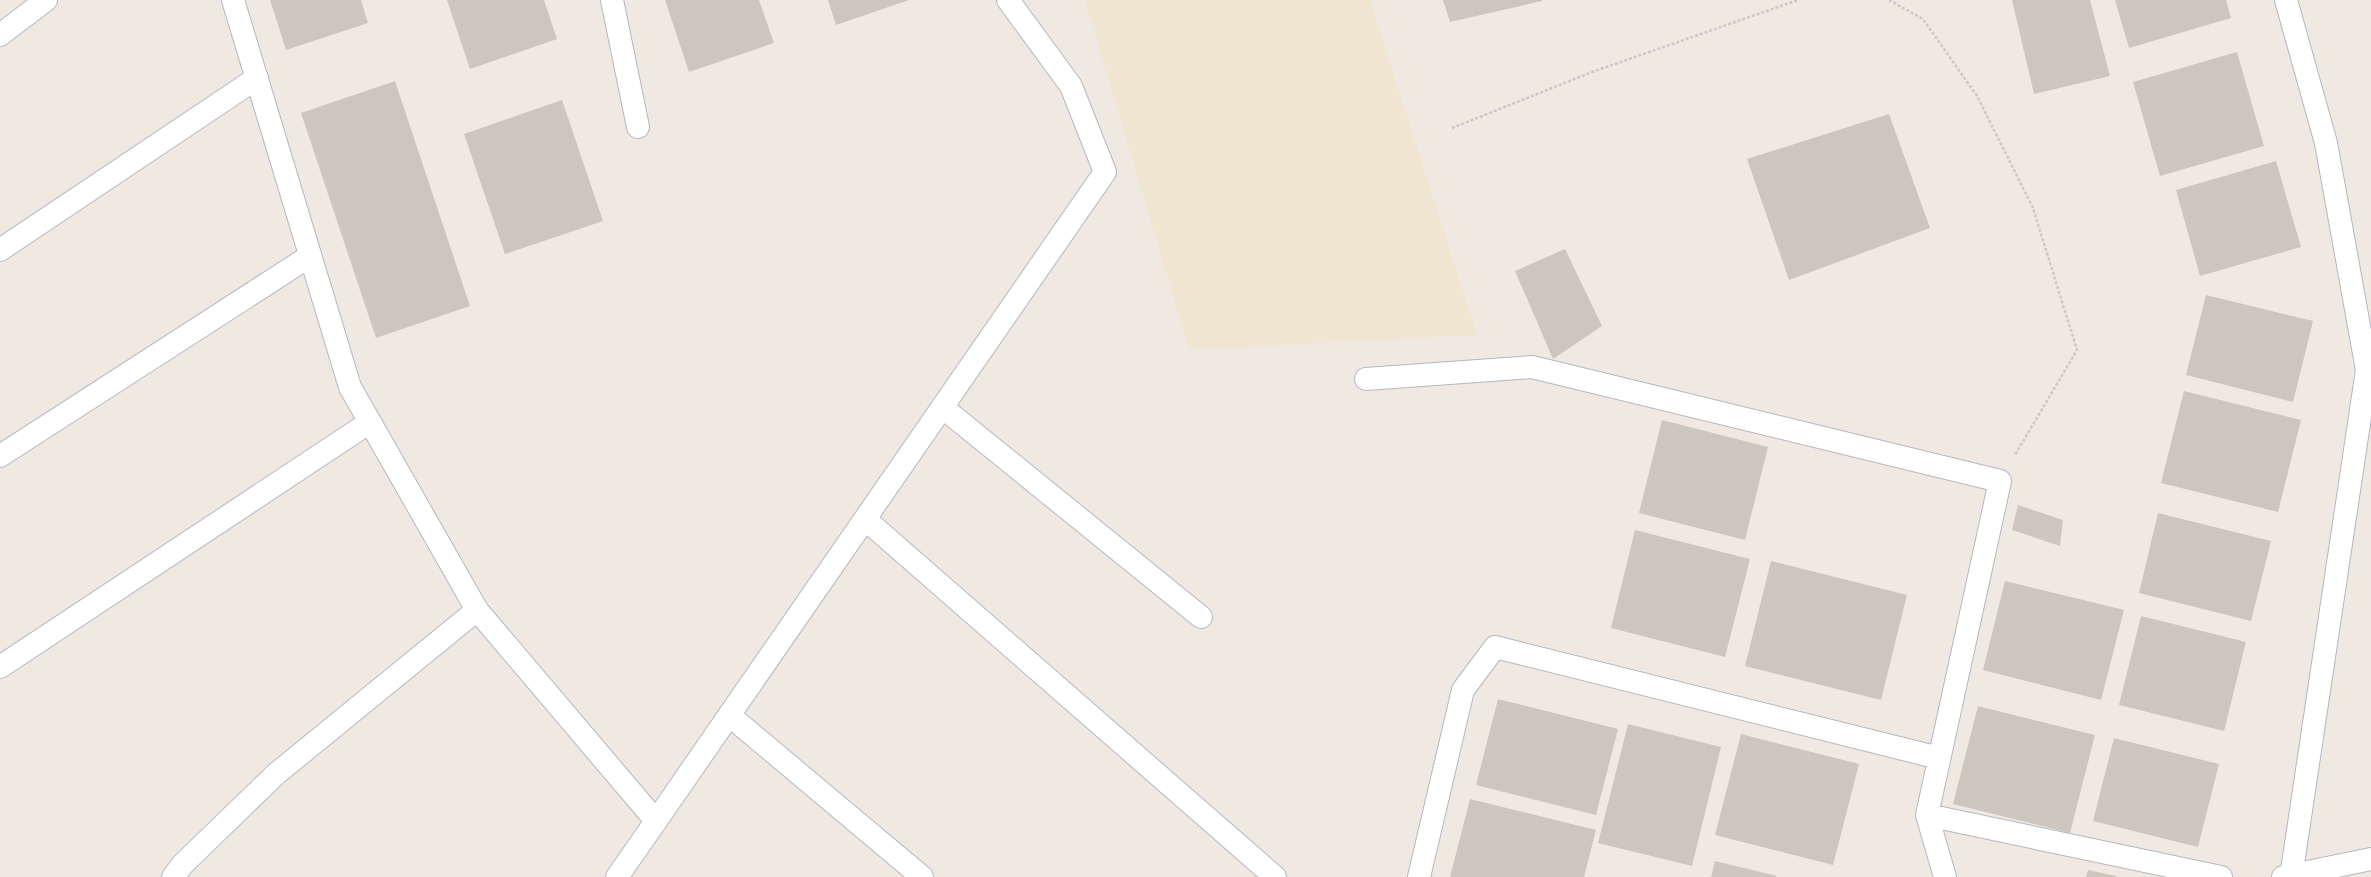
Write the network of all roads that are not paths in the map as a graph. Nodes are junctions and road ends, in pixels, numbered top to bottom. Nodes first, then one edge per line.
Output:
1 (46, 0) edge
2 (233, 0) edge
3 (612, 0) edge
4 (1008, 0) edge
5 (2286, 0) edge
6 (0, 35) edge
7 (257, 78) junction
8 (638, 127) dead end
9 (0, 250) edge
10 (310, 256) junction
11 (1366, 379) dead end
12 (942, 407) junction
13 (370, 422) junction
14 (0, 456) edge
15 (865, 519) junction
16 (477, 610) junction
17 (1201, 617) dead end
18 (0, 667) edge
19 (729, 715) junction
20 (1939, 758) junction
21 (1927, 815) junction
22 (656, 821) junction
23 (2371, 859) edge
24 (2289, 876) edge
25 (173, 877) edge
26 (617, 877) edge
27 (922, 877) edge
28 (1275, 877) edge
29 (1419, 877) edge
30 (1945, 877) edge
31 (2221, 877) edge

1 - 6 street
2 - 7 street
3 - 8 street
4 - 12 street
5 - 24 street
7 - 9 street
7 - 10 street
10 - 13 street
10 - 14 street
11 - 20 street
12 - 15 street
12 - 17 street
13 - 16 street
13 - 18 street
15 - 19 street
15 - 28 street
16 - 22 street
16 - 25 street
19 - 22 street
19 - 27 street
20 - 21 street
20 - 29 street
21 - 30 street
21 - 31 street
22 - 26 street
23 - 24 street

